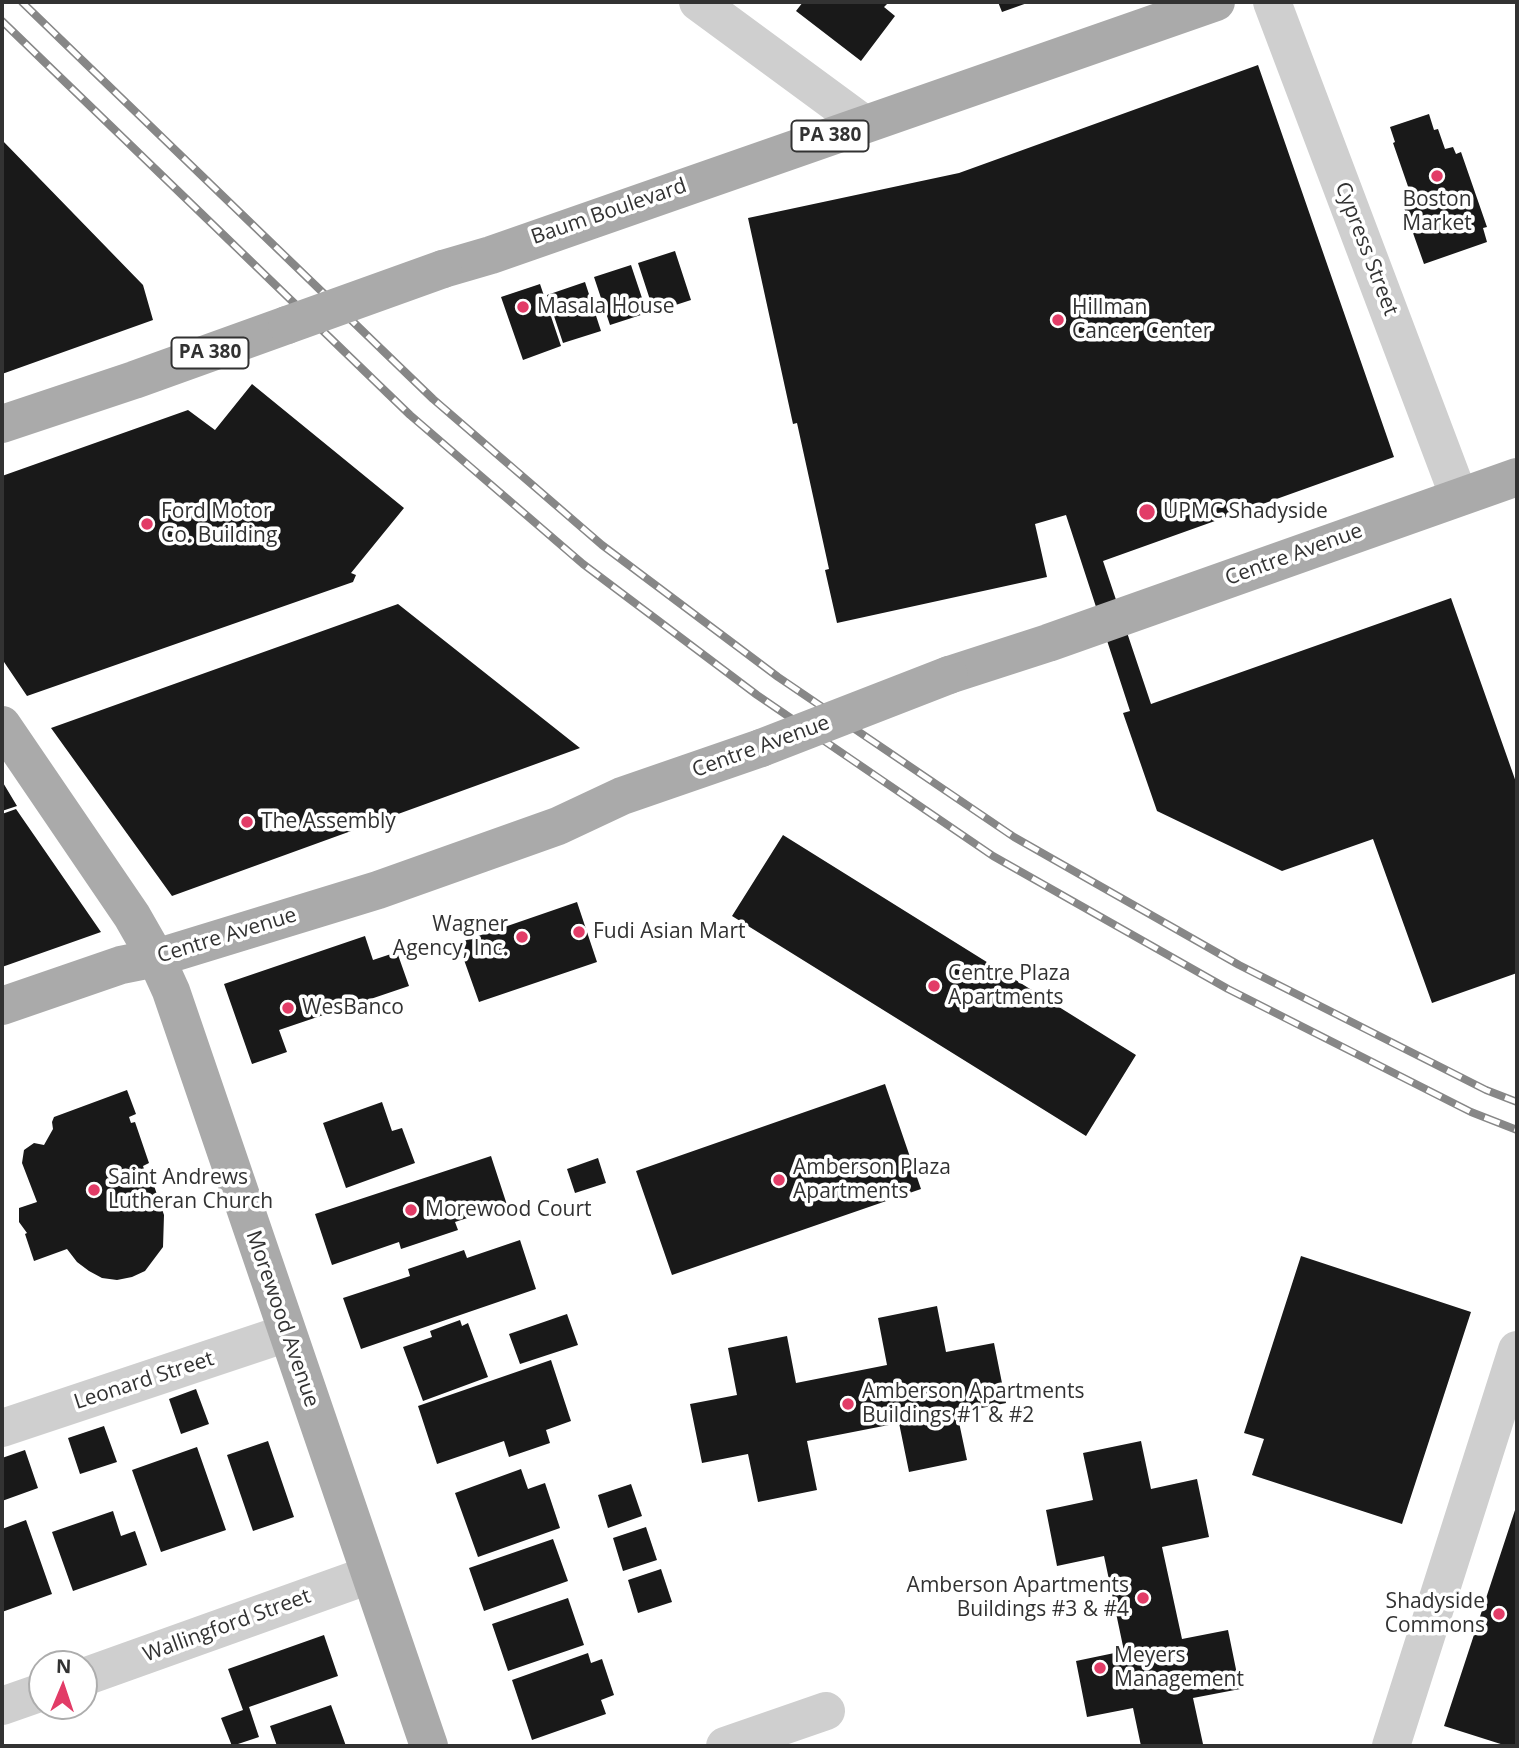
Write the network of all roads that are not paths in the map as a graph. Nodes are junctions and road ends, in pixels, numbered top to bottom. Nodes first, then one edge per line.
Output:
1 (698, 2) edge
2 (1216, 2) edge
3 (1272, 2) edge
4 (864, 124) junction
5 (2, 424) edge
6 (1517, 477) edge
7 (1459, 496) junction
8 (2, 725) edge
9 (156, 958) junction
10 (2, 1006) edge
11 (287, 1333) junction
12 (1517, 1350) edge
13 (2, 1428) edge
14 (369, 1574) junction
15 (98, 1672) edge
16 (28, 1697) edge
17 (2, 1706) edge
18 (826, 1711) dead end
19 (429, 1746) edge
20 (725, 1746) edge
21 (1391, 1746) edge

1 - 4 street
2 - 4 main road, Baum Boulevard / PA 380
3 - 7 street, Cypress Street
4 - 5 main road, Baum Boulevard / PA 380, bridge
6 - 7 main road, Centre Avenue
7 - 9 main road, Centre Avenue, bridge
8 - 9 main road, Morewood Avenue
9 - 10 main road, Centre Avenue
9 - 11 main road, Morewood Avenue
11 - 13 street, Leonard Street
11 - 14 main road, Morewood Avenue
12 - 21 street
14 - 15 street, Wallingford Street
14 - 19 main road, Morewood Avenue
16 - 17 street
18 - 20 street

